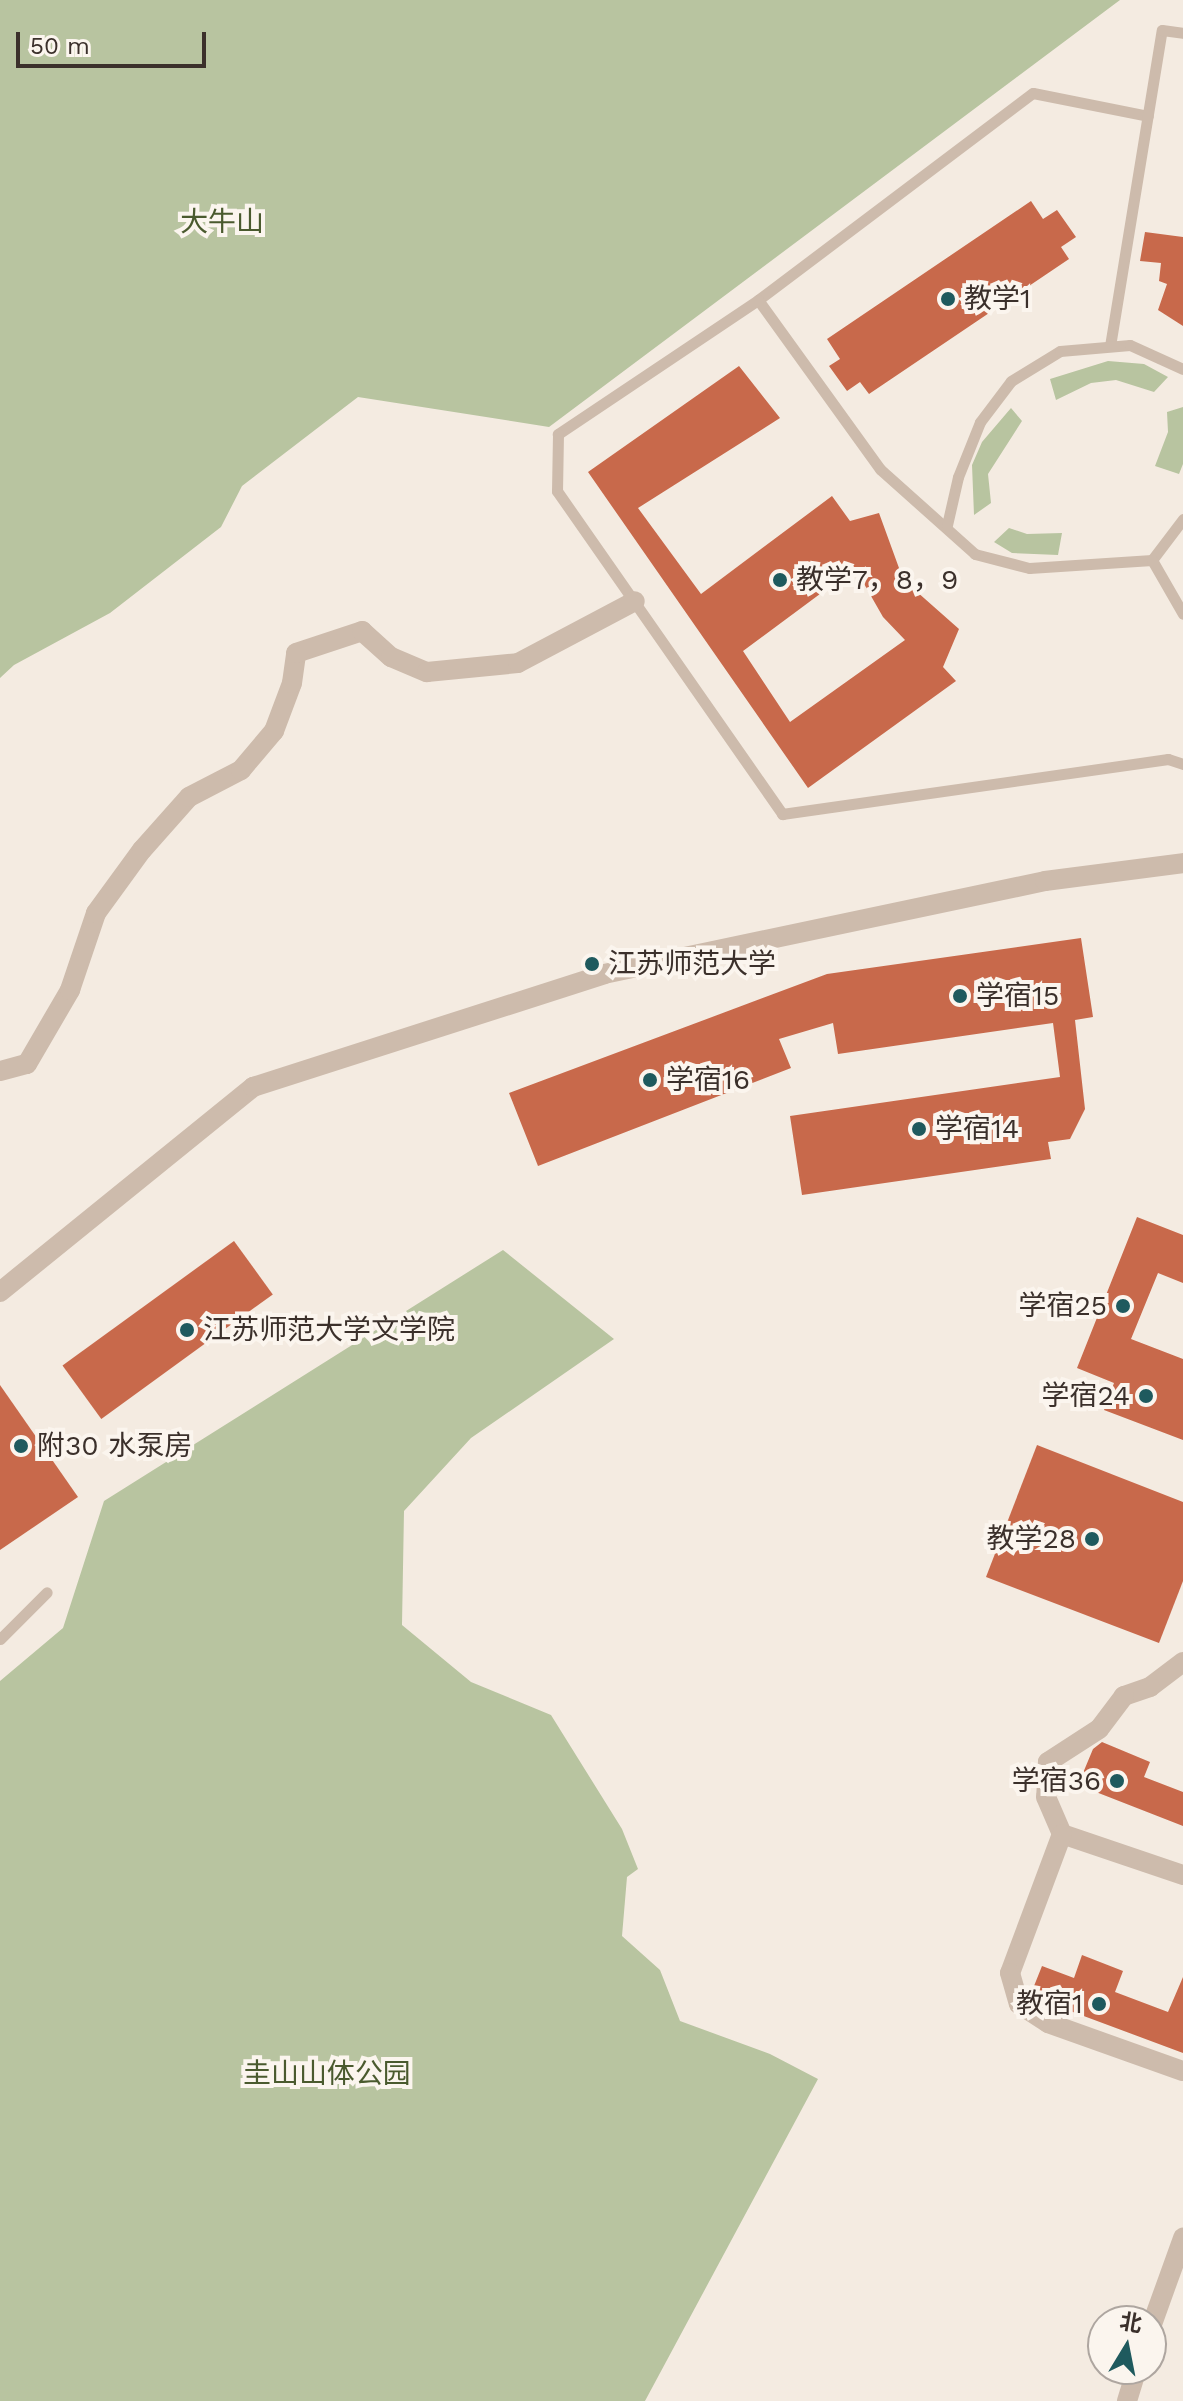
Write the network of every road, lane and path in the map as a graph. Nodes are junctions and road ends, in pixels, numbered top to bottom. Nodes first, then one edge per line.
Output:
1 (1183, 33) edge
2 (1148, 116) junction
3 (758, 300) junction
4 (1110, 346) junction
5 (1183, 369) edge
6 (1183, 519) edge
7 (947, 525) junction
8 (1152, 560) junction
9 (635, 601) junction
10 (1183, 614) edge
11 (1183, 764) edge
12 (1183, 863) edge
13 (0, 1071) edge
14 (0, 1292) edge
15 (47, 1592) dead end
16 (0, 1639) edge
17 (1183, 1662) edge
18 (1062, 1834) junction
19 (1183, 1875) edge
20 (1183, 2071) edge
21 (1183, 2238) edge
22 (1159, 2305) edge

1 - 2 lane
2 - 3 lane
2 - 4 lane
3 - 7 lane
3 - 9 lane
4 - 5 lane
4 - 7 lane
6 - 8 lane
7 - 8 lane
8 - 10 lane
9 - 11 lane
9 - 13 street
12 - 14 street
15 - 16 lane
17 - 18 street
18 - 19 street
18 - 20 street
21 - 22 street

